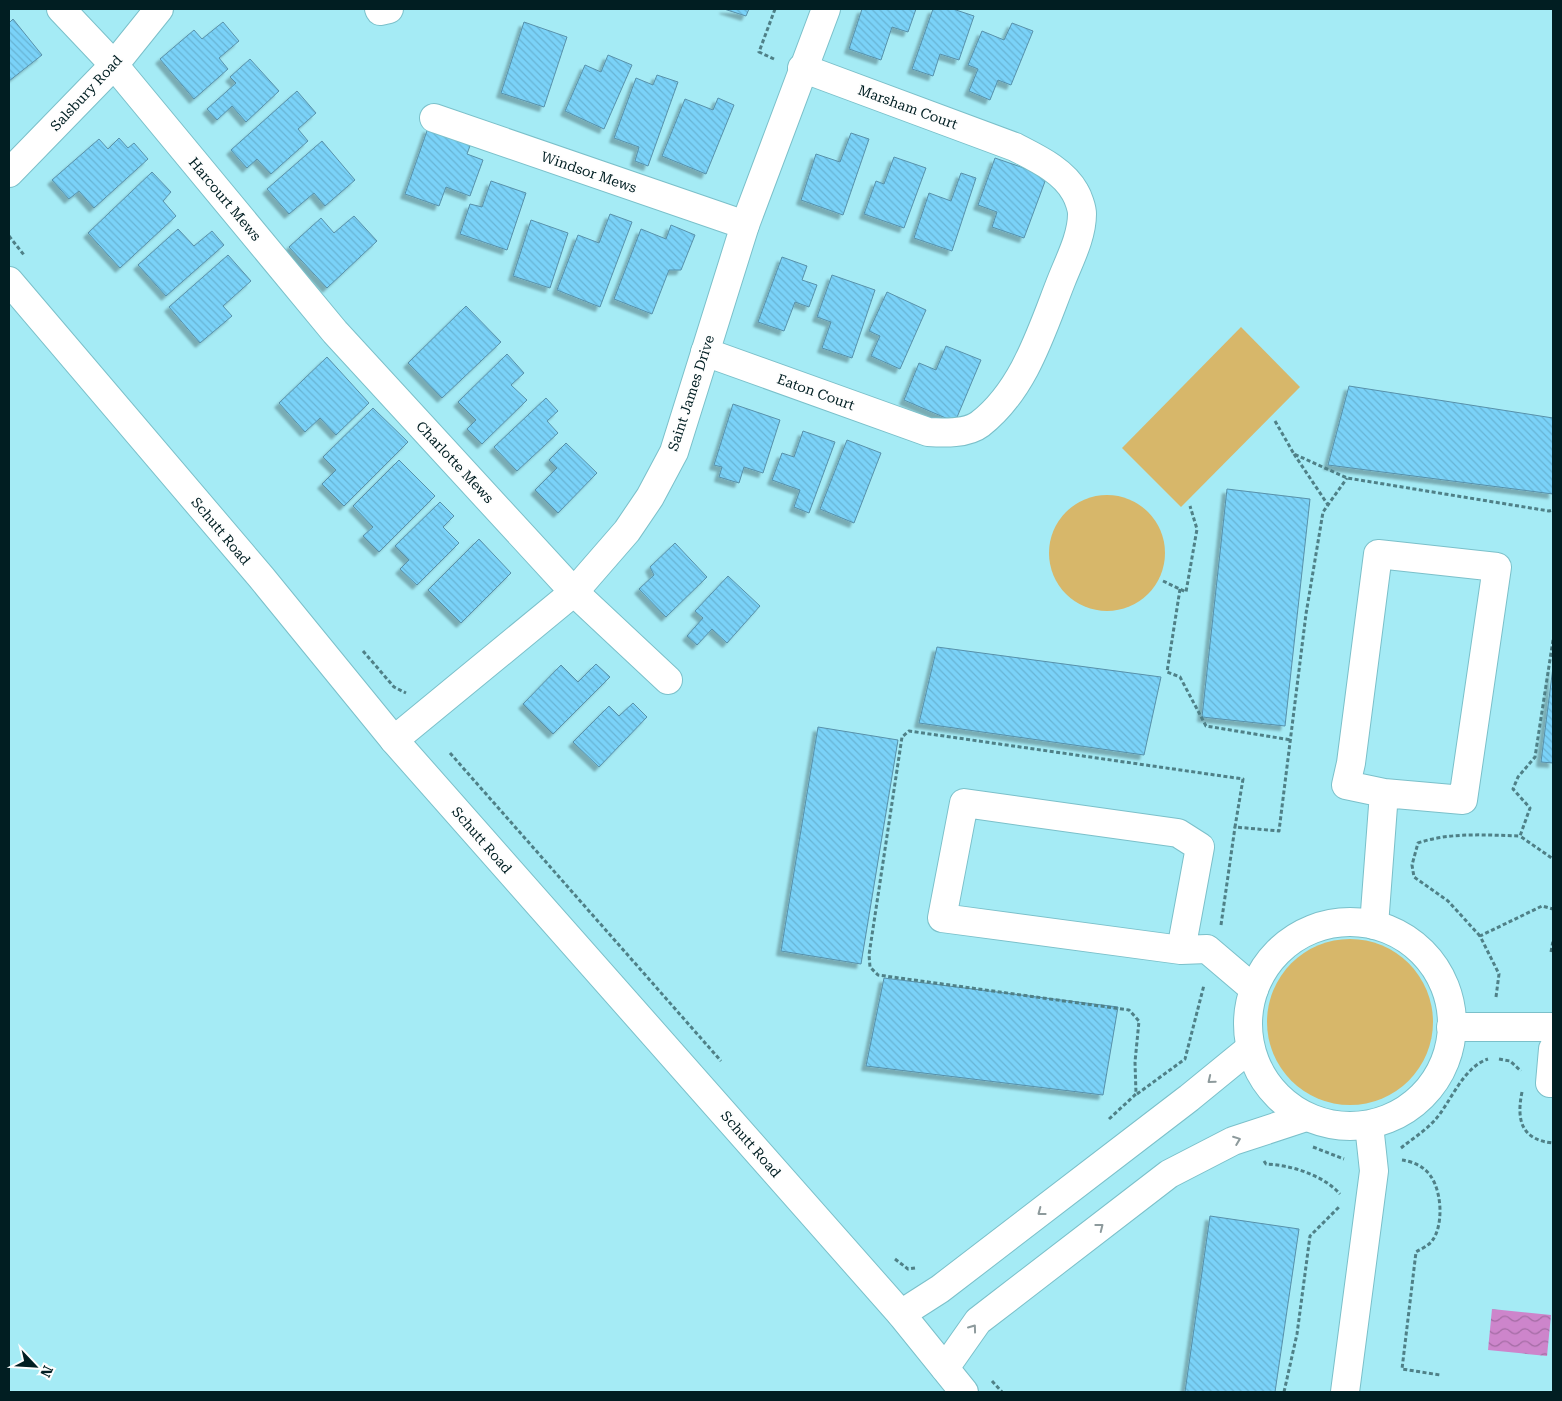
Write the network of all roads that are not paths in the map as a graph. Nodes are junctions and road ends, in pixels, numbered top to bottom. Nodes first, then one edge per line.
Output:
1 (61, 9) edge
2 (159, 9) edge
3 (379, 9) edge
4 (389, 9) edge
5 (826, 9) edge
6 (114, 65) junction
7 (802, 68) junction
8 (434, 118) dead end
9 (9, 173) edge
10 (745, 225) junction
11 (9, 281) edge
12 (335, 332) joint
13 (705, 352) junction
14 (928, 432) joint
15 (574, 592) junction
16 (668, 680) dead end
17 (394, 740) junction
18 (1384, 793) junction
19 (1374, 924) junction
20 (1181, 950) junction
21 (1254, 989) junction
22 (1451, 1027) junction
23 (1553, 1027) edge
24 (1249, 1049) junction
25 (1553, 1049) edge
26 (1553, 1084) edge
27 (1306, 1117) junction
28 (1370, 1125) junction
29 (902, 1314) junction
30 (945, 1368) junction
31 (964, 1392) edge
32 (1345, 1392) edge

1 - 6 street, Harcourt Mews
2 - 6 street, Salsbury Road
3 - 4 street
5 - 7 street, Saint James Drive
6 - 9 street, Salsbury Road
6 - 12 street, Harcourt Mews
7 - 10 street, Saint James Drive
7 - 14 street, Marsham Court
8 - 10 street, Windsor Mews
10 - 13 street, Saint James Drive
11 - 17 street, Schutt Road
12 - 15 street, Charlotte Mews
13 - 14 street, Eaton Court
13 - 15 street, Saint James Drive
15 - 16 street, Charlotte Mews
15 - 17 street, Saint James Drive
17 - 29 street, Schutt Road
18 - 18 street
18 - 19 street
19 - 21 street
19 - 22 street
20 - 20 street
20 - 21 street
21 - 24 street
22 - 23 street
22 - 28 street
24 - 27 street
24 -> 29 street
25 - 26 street
27 - 28 street
30 -> 27 street
28 - 32 street
29 - 30 street, Schutt Road
30 - 31 street, Schutt Road

